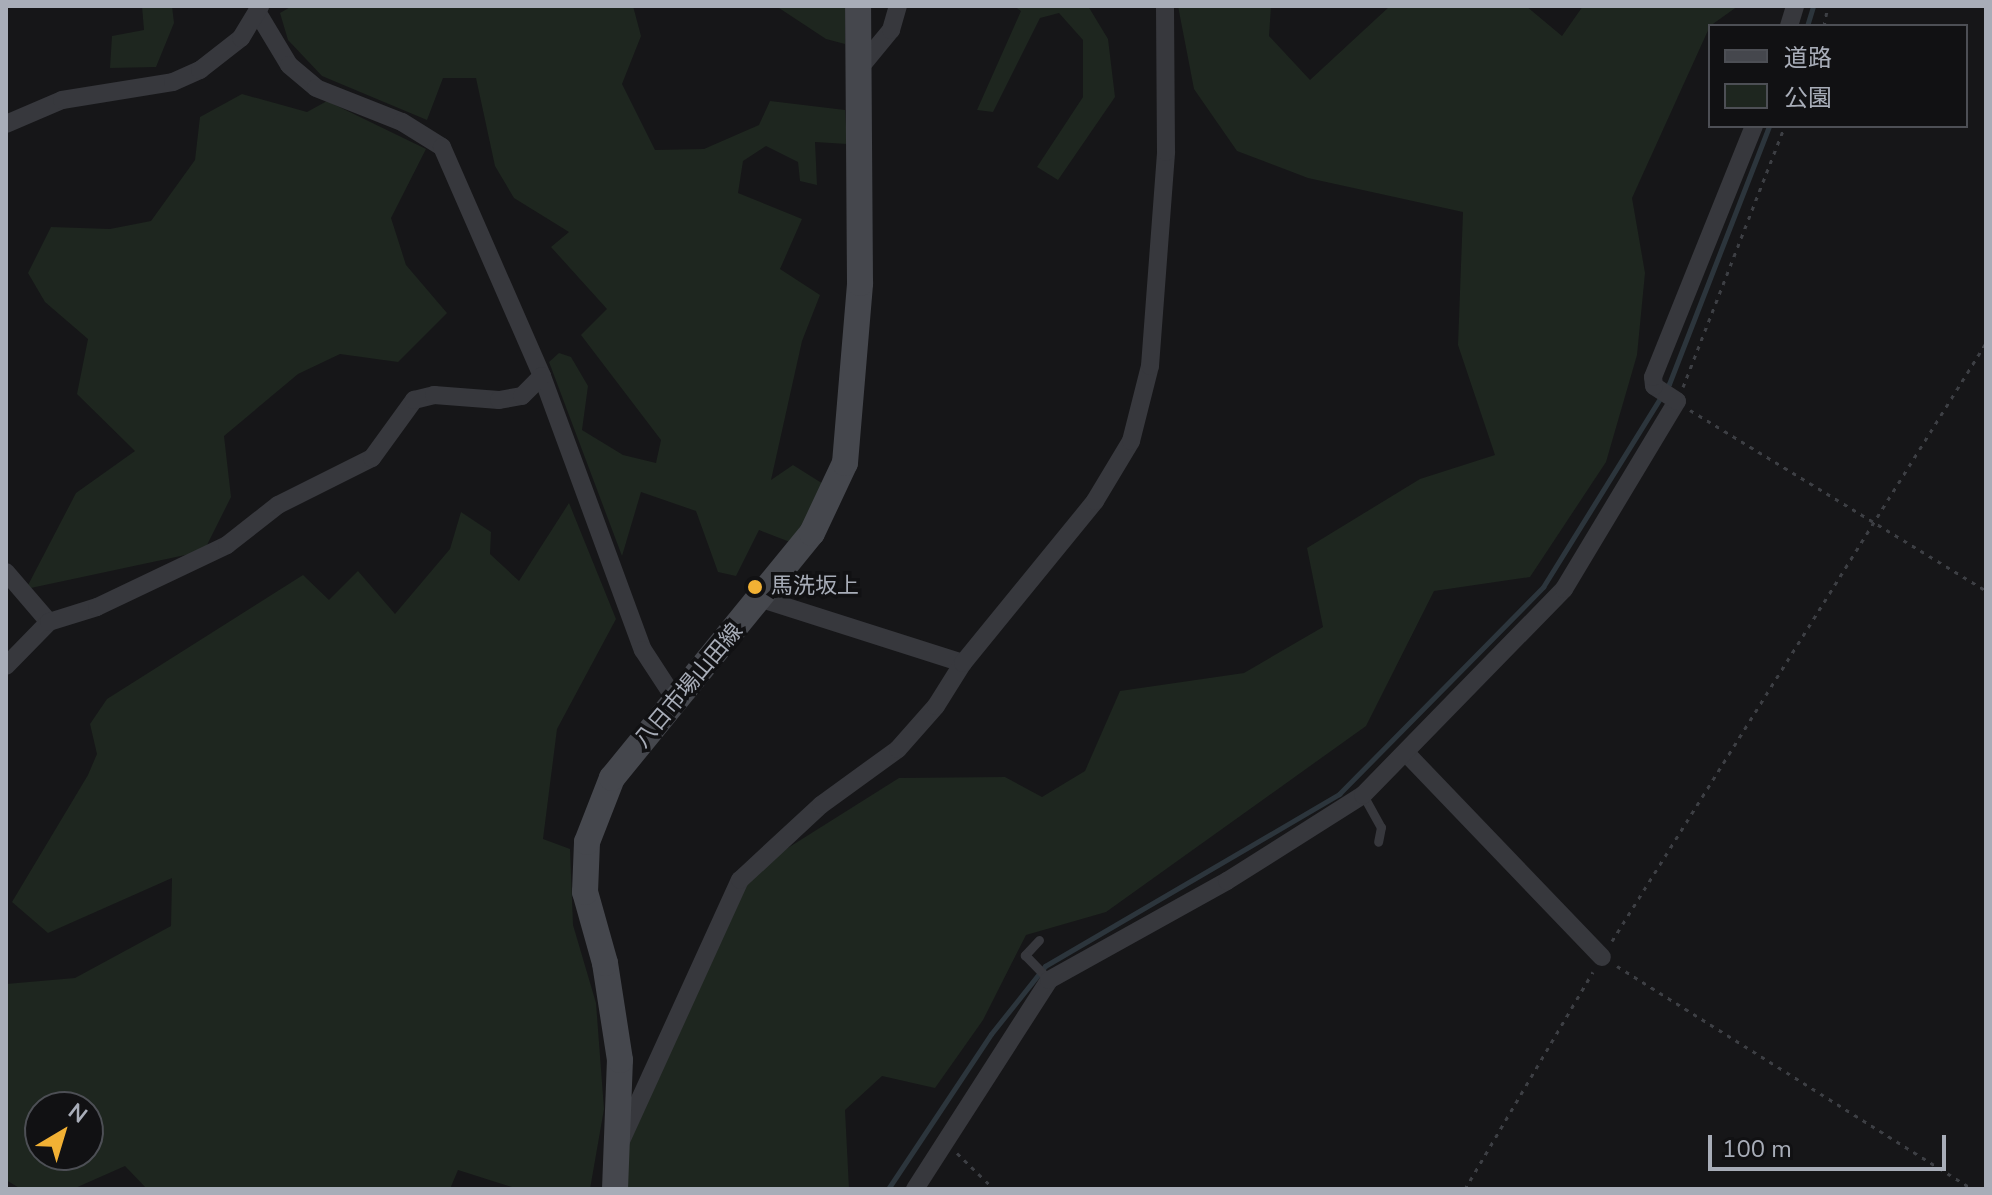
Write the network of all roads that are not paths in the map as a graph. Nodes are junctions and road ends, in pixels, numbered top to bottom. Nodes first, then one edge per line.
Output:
1 (858, 6) edge
2 (898, 6) edge
3 (1165, 6) edge
4 (260, 11) edge
5 (858, 70) junction
6 (6, 124) edge
7 (1753, 128) edge
8 (542, 376) junction
9 (6, 572) edge
10 (762, 599) junction
11 (49, 622) junction
12 (963, 663) junction
13 (6, 666) edge
14 (675, 699) junction
15 (1408, 755) junction
16 (1363, 795) junction
17 (1378, 842) dead end
18 (1039, 940) dead end
19 (1602, 957) road end
20 (1049, 980) junction
21 (619, 1147) junction
22 (615, 1189) edge
23 (915, 1189) edge

1 - 5 main road, 八日市場山田線
2 - 5 street
3 - 12 street
4 - 6 street
4 - 8 street
5 - 10 main road, 八日市場山田線
7 - 15 street
8 - 11 street
8 - 14 street
9 - 11 street
10 - 12 street
10 - 14 main road, 八日市場山田線
11 - 13 street
12 - 21 street
14 - 21 main road, 八日市場山田線
15 - 16 street
15 - 19 street
16 - 17 lane
16 - 20 street
18 - 20 lane
20 - 23 street
21 - 22 main road, 八日市場山田線

